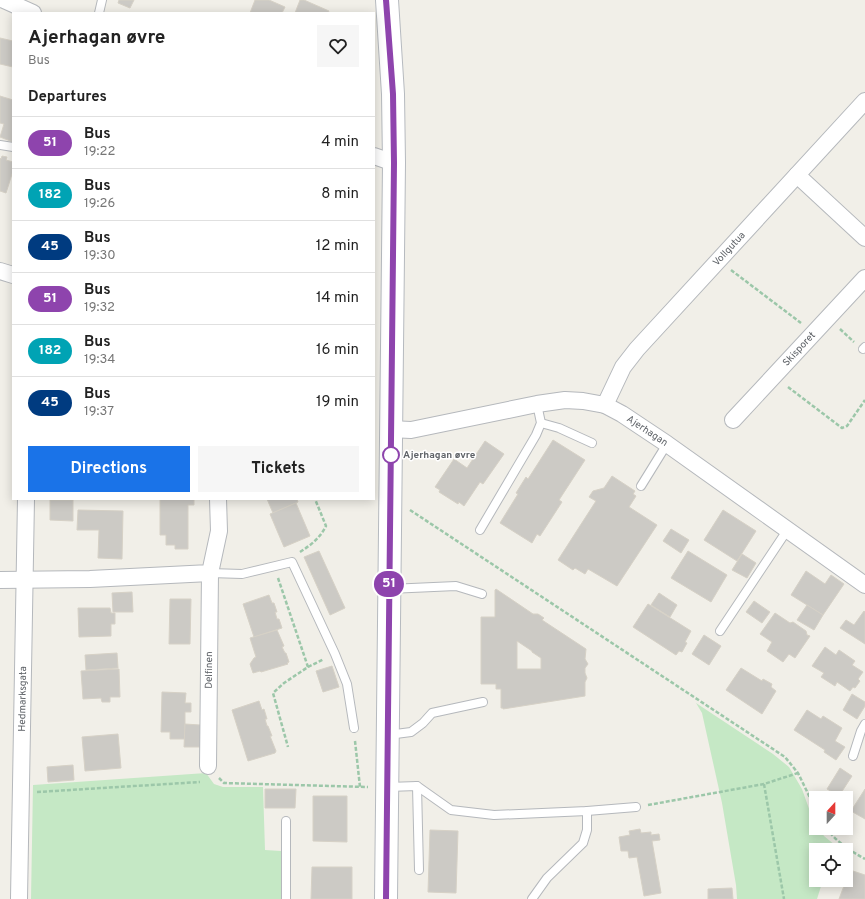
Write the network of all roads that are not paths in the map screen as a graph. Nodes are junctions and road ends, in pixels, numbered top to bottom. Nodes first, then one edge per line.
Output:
1 (4, 0) edge
2 (102, 0) edge
3 (386, 0) edge
4 (31, 12) edge
5 (99, 12) edge
6 (865, 101) edge
7 (0, 144) edge
8 (12, 147) edge
9 (384, 160) edge
10 (796, 175) junction
11 (865, 238) edge
12 (0, 271) edge
13 (12, 275) edge
14 (865, 278) edge
15 (537, 404) junction
16 (605, 405) junction
17 (733, 420) dead end
18 (541, 423) junction
19 (390, 429) junction
20 (592, 443) dead end
21 (667, 444) junction
22 (641, 486) dead end
23 (26, 500) edge
24 (218, 500) edge
25 (788, 529) junction
26 (480, 530) dead end
27 (210, 574) junction
28 (26, 579) junction
29 (0, 580) edge
30 (865, 585) edge
31 (388, 589) junction
32 (482, 594) dead end
33 (720, 631) dead end
34 (483, 702) dead end
35 (865, 724) edge
36 (354, 728) road end
37 (388, 735) junction
38 (853, 756) dead end
39 (209, 776) road end
40 (417, 786) junction
41 (378, 787) junction
42 (636, 807) road end
43 (587, 811) junction
44 (286, 821) dead end
45 (419, 870) dead end
46 (19, 899) edge
47 (286, 899) edge
48 (386, 899) edge
49 (532, 899) edge

1 - 4 street
2 - 5 lane
3 - 9 main road
6 - 10 street, Vollgutua
7 - 8 lane
9 - 19 main road
10 - 11 street
10 - 16 street, Vollgutua
12 - 13 street
14 - 17 street, Skisporet
15 - 16 street, Ajerhagan
15 - 18 lane
15 - 19 street, Ajerhagan
16 - 21 street, Ajerhagan
18 - 20 lane
18 - 26 lane
19 - 31 main road
21 - 22 lane
21 - 25 street, Ajerhagan
23 - 28 street, Hedmarksgata
24 - 27 street, Delfinen
25 - 30 street, Ajerhagan
25 - 33 lane
27 - 28 street
27 - 36 lane
27 - 39 street, Delfinen
28 - 29 street
28 - 46 street, Hedmarksgata
31 - 32 lane
31 - 37 main road
34 - 37 lane
35 - 38 lane
37 - 41 main road
40 - 41 lane
40 - 43 lane
40 - 45 lane
41 - 48 main road
42 - 43 lane
43 - 49 lane
44 - 47 lane

